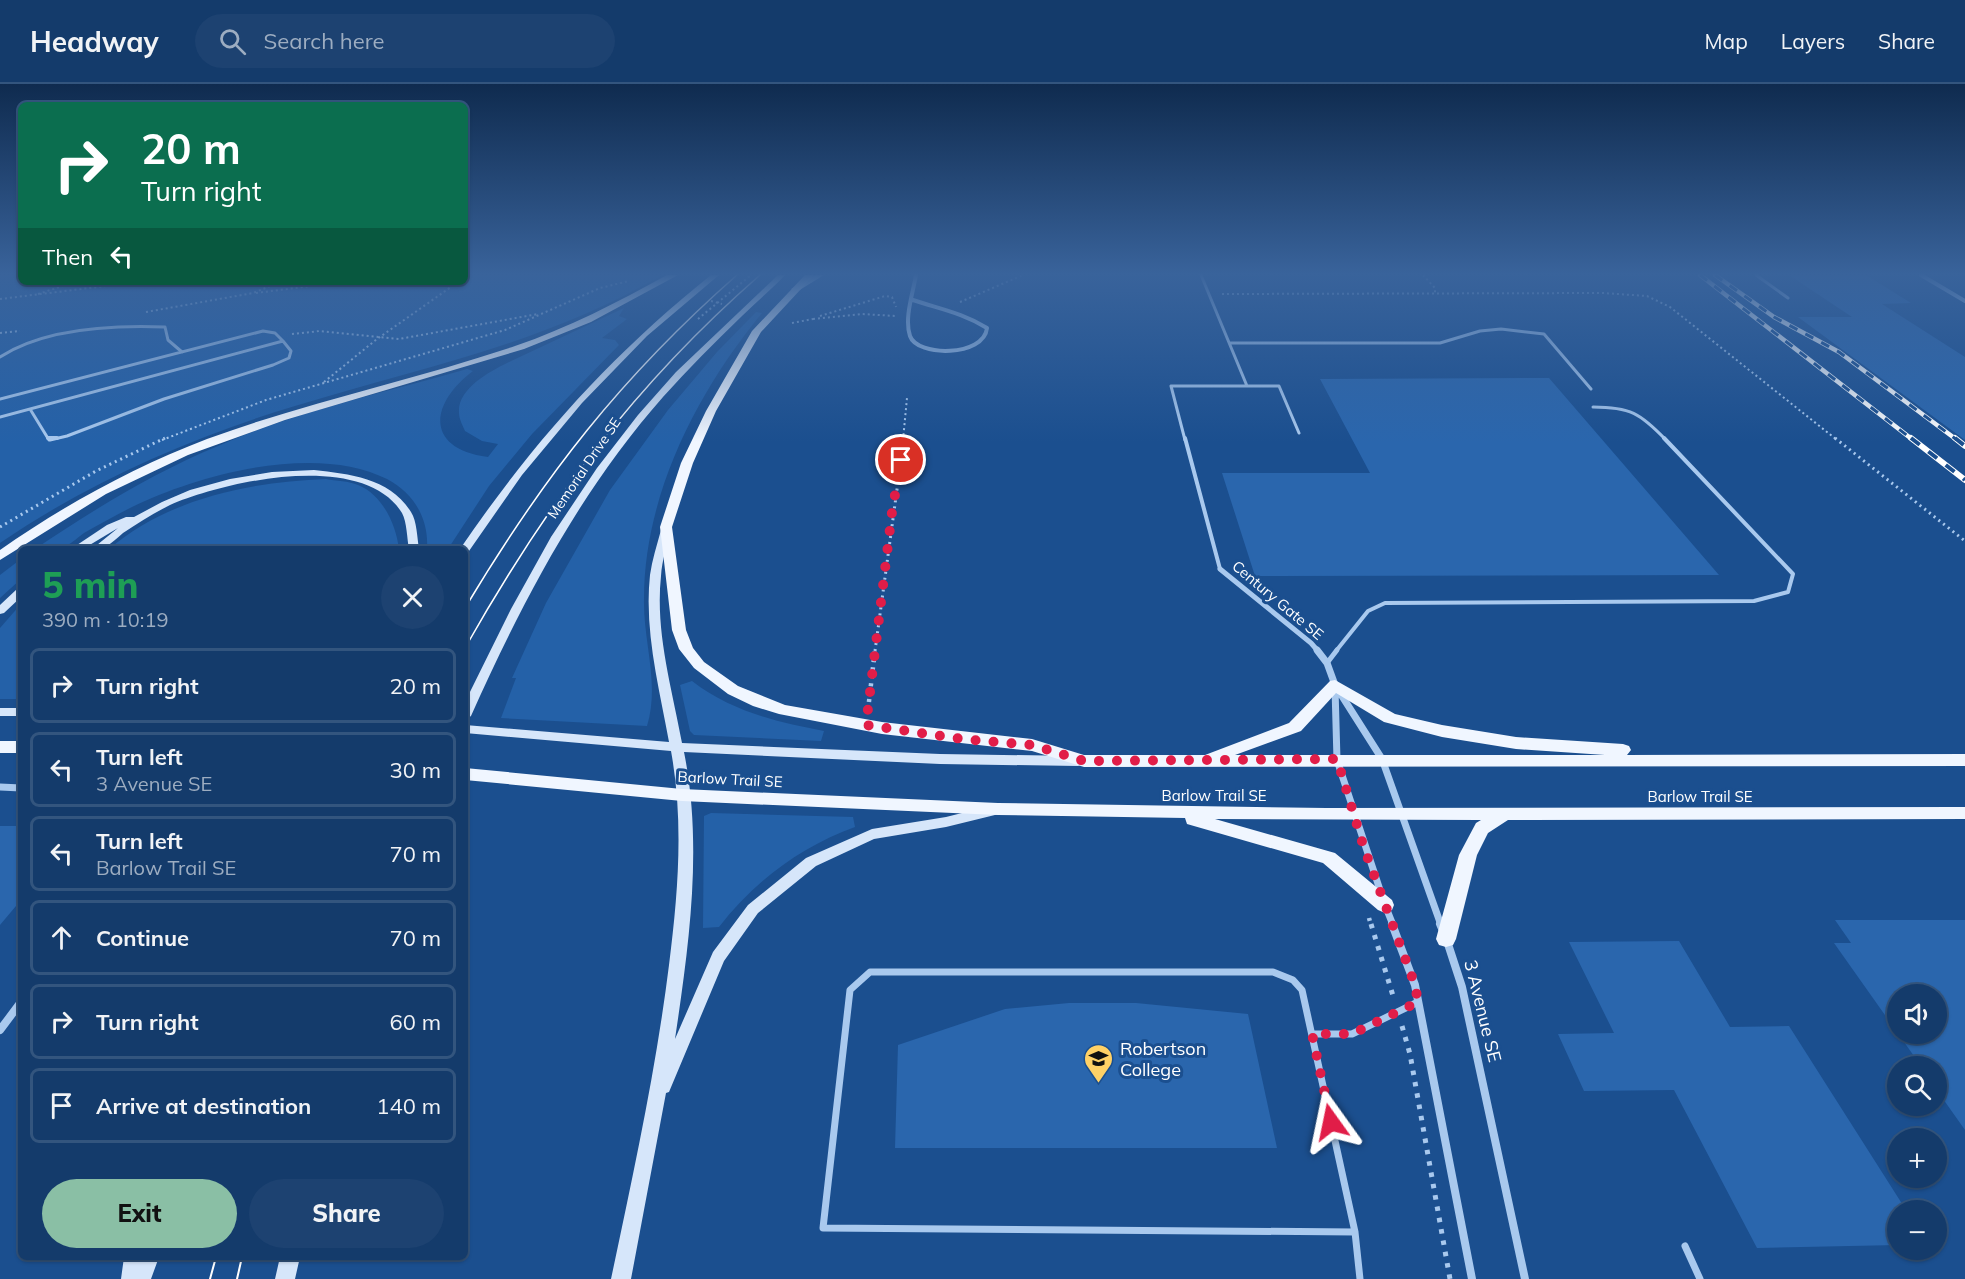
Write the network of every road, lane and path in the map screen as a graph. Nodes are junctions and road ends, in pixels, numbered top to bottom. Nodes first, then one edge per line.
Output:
1 (109, 331) edge
2 (166, 331) edge
3 (315, 331) edge
4 (336, 331) edge
5 (389, 331) edge
6 (449, 331) edge
7 (562, 331) edge
8 (650, 331) edge
9 (721, 331) edge
10 (757, 331) edge
11 (911, 331) edge
12 (986, 331) edge
13 (1225, 331) edge
14 (1481, 331) edge
15 (1524, 331) edge
16 (1698, 331) edge
17 (281, 339) junction
18 (377, 339) junction
19 (1230, 343) junction
20 (182, 352) junction
21 (0, 356) edge
22 (321, 384) dead end
23 (1247, 386) junction
24 (1591, 389) dead end
25 (907, 398) dead end
26 (0, 399) edge
27 (1593, 407) dead end
28 (30, 409) junction
29 (0, 417) edge
30 (1299, 433) dead end
31 (166, 503) junction
32 (666, 527) junction
33 (1965, 541) edge
34 (81, 546) edge
35 (102, 546) edge
36 (414, 546) edge
37 (467, 546) edge
38 (0, 556) edge
39 (1220, 568) joint
40 (18, 594) edge
41 (0, 611) edge
42 (1327, 663) junction
43 (1335, 685) junction
44 (468, 709) edge
45 (0, 712) edge
46 (18, 712) edge
47 (866, 725) junction
48 (468, 729) edge
49 (0, 747) edge
50 (18, 747) edge
51 (678, 747) junction
52 (1337, 759) junction
53 (1382, 759) junction
54 (1692, 759) junction
55 (1206, 760) junction
56 (1965, 760) edge
57 (1084, 761) junction
58 (468, 774) edge
59 (0, 787) edge
60 (18, 788) edge
61 (682, 795) junction
62 (998, 809) junction
63 (1172, 813) junction
64 (1353, 813) junction
65 (1965, 813) edge
66 (1400, 814) junction
67 (1506, 814) junction
68 (1385, 905) junction
69 (1364, 911) dead end
70 (1446, 939) junction
71 (1418, 1002) junction
72 (18, 1006) edge
73 (1398, 1014) junction
74 (0, 1030) edge
75 (1312, 1034) junction
76 (655, 1104) junction
77 (1355, 1232) junction
78 (1685, 1246) dead end
79 (134, 1260) edge
80 (148, 1260) edge
81 (289, 1260) edge
82 (131, 1279) edge
83 (141, 1279) edge
84 (285, 1279) edge
85 (621, 1279) edge
86 (1360, 1279) edge
87 (1450, 1279) edge
88 (1472, 1279) edge
89 (1525, 1279) edge
90 (1700, 1279) edge

1 - 21 lane
2 - 20 lane
3 - 17 path
4 - 18 path
5 - 18 path
6 - 18 path
7 - 38 main road
8 - 37 main road
9 - 44 main road, Memorial Drive SE
10 - 32 main road
11 - 12 street
13 - 19 lane
14 - 19 lane
15 - 24 lane
16 - 33 path
17 - 20 lane
17 - 28 lane
17 - 28 lane
18 - 22 path
19 - 23 lane
20 - 26 lane
23 - 30 lane
23 - 39 lane
25 - 47 path
27 - 42 lane
28 - 29 lane
31 - 34 main road
31 - 35 main road
31 - 36 main road
32 - 47 main road
32 - 51 main road
39 - 42 street, Century Gate SE
40 - 41 main road
42 - 43 street, Century Gate SE
43 - 52 street, Century Gate SE
43 - 53 street, Century Gate SE
43 - 54 main road
43 - 55 main road
45 - 46 main road
47 - 57 main road
48 - 51 main road, Barlow Trail SE
49 - 50 main road
51 - 57 main road, Barlow Trail SE
51 - 61 main road
52 - 53 main road, Barlow Trail SE
52 - 55 main road, Barlow Trail SE
52 - 64 street
53 - 54 main road, Barlow Trail SE
53 - 66 street, 3 Avenue SE
54 - 56 main road, Barlow Trail SE
55 - 57 main road, Barlow Trail SE
58 - 61 main road, Barlow Trail SE
59 - 60 street
61 - 62 main road, Barlow Trail SE
61 - 76 main road
62 - 63 main road, Barlow Trail SE
62 - 76 main road
63 - 64 main road, Barlow Trail SE
63 - 68 main road
64 - 66 main road, Barlow Trail SE
64 - 68 street
65 - 67 main road, Barlow Trail SE
66 - 67 main road, Barlow Trail SE
66 - 70 street, 3 Avenue SE
67 - 70 main road
68 - 71 street
69 - 73 path
70 - 89 street, 3 Avenue SE
71 - 73 lane
71 - 88 street
72 - 74 street
73 - 75 lane
73 - 87 path
75 - 77 lane
75 - 77 lane
76 - 85 main road
77 - 86 lane
78 - 90 lane
79 - 82 main road
80 - 83 main road
81 - 84 main road

